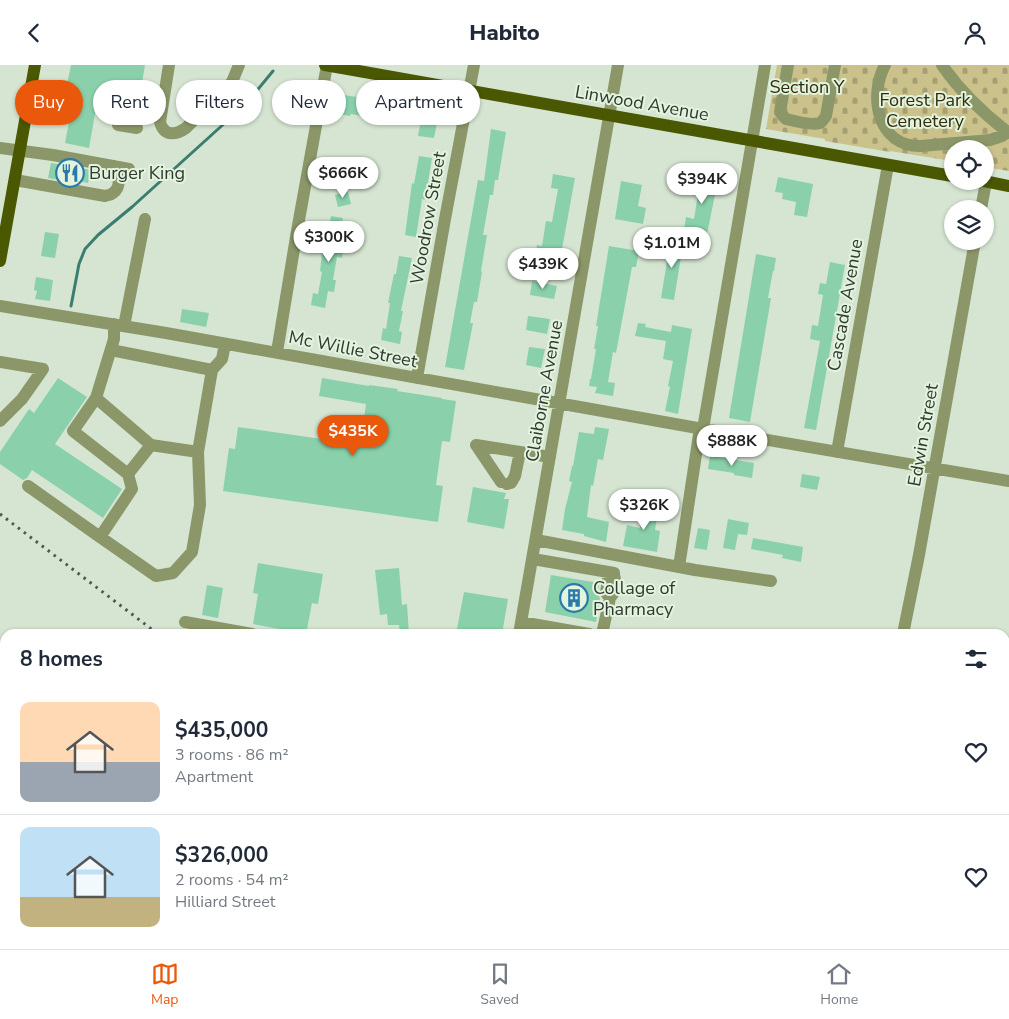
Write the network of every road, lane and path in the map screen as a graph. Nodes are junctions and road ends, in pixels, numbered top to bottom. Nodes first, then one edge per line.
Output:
1 (35, 65) edge
2 (169, 65) edge
3 (239, 65) edge
4 (326, 65) edge
5 (474, 65) edge
6 (618, 65) edge
7 (765, 65) edge
8 (788, 65) edge
9 (835, 65) edge
10 (884, 65) edge
11 (942, 65) edge
12 (349, 67) edge
13 (417, 80) edge
14 (472, 80) edge
15 (480, 92) edge
16 (610, 115) junction
17 (118, 125) dead end
18 (462, 125) edge
19 (137, 128) dead end
20 (1009, 133) edge
21 (752, 141) junction
22 (0, 149) edge
23 (20, 152) junction
24 (888, 165) junction
25 (114, 166) junction
26 (129, 169) dead end
27 (944, 175) edge
28 (15, 180) junction
29 (994, 182) edge
30 (1009, 185) edge
31 (145, 219) dead end
32 (973, 250) edge
33 (0, 261) edge
34 (0, 306) edge
35 (119, 325) junction
36 (225, 344) junction
37 (111, 350) junction
38 (278, 352) junction
39 (0, 362) edge
40 (212, 369) junction
41 (417, 378) junction
42 (96, 398) junction
43 (560, 403) junction
44 (0, 421) edge
45 (701, 428) junction
46 (152, 445) junction
47 (198, 452) junction
48 (520, 452) junction
49 (837, 452) junction
50 (550, 457) junction
51 (935, 469) junction
52 (128, 474) junction
53 (1009, 481) edge
54 (28, 486) dead end
55 (100, 537) junction
56 (536, 540) junction
57 (612, 554) junction
58 (532, 559) junction
59 (678, 567) junction
60 (611, 575) junction
61 (771, 581) dead end
62 (185, 622) dead end
63 (520, 628) edge
64 (224, 629) edge
65 (603, 629) edge
66 (904, 629) edge

1 - 23 main road
2 - 3 street
4 - 12 main road, Linwood Avenue
4 - 38 street
5 - 14 street, Woodrow Street
6 - 16 street, Claiborne Avenue
7 - 21 street
8 - 9 street
10 - 20 street
11 - 20 street
12 - 13 main road, Linwood Avenue
15 - 16 main road, Linwood Avenue
16 - 21 main road, Linwood Avenue
16 - 43 street, Claiborne Avenue
17 - 19 street
18 - 41 street, Woodrow Street
21 - 24 main road, Linwood Avenue
21 - 45 street
22 - 23 street
23 - 25 street
23 - 28 main road
24 - 27 main road, Linwood Avenue
24 - 49 street, Cascade Avenue
25 - 26 street
25 - 28 street
28 - 33 main road
29 - 30 main road
31 - 35 street
32 - 51 street, Edwin Street
34 - 35 street, Mc Willie Street
35 - 36 street, Mc Willie Street
35 - 37 street
36 - 38 street, Mc Willie Street
36 - 40 street
37 - 40 street
37 - 42 street
38 - 41 street, Mc Willie Street
39 - 44 street
40 - 47 street
41 - 43 street, Mc Willie Street
42 - 46 street
42 - 52 street
43 - 45 street, Mc Willie Street
43 - 50 street, Claiborne Avenue
45 - 49 street, Mc Willie Street
45 - 59 street
46 - 47 street
46 - 52 street
47 - 55 street
48 - 48 street
48 - 50 street
49 - 51 street, Mc Willie Street
50 - 56 street, Claiborne Avenue
51 - 53 street, Mc Willie Street
51 - 66 street, Edwin Street
52 - 55 street
54 - 55 street
56 - 57 street
56 - 58 street, Claiborne Avenue
57 - 59 street
57 - 60 street
58 - 60 street
58 - 63 street, Claiborne Avenue
59 - 61 street
60 - 65 street
62 - 64 street

